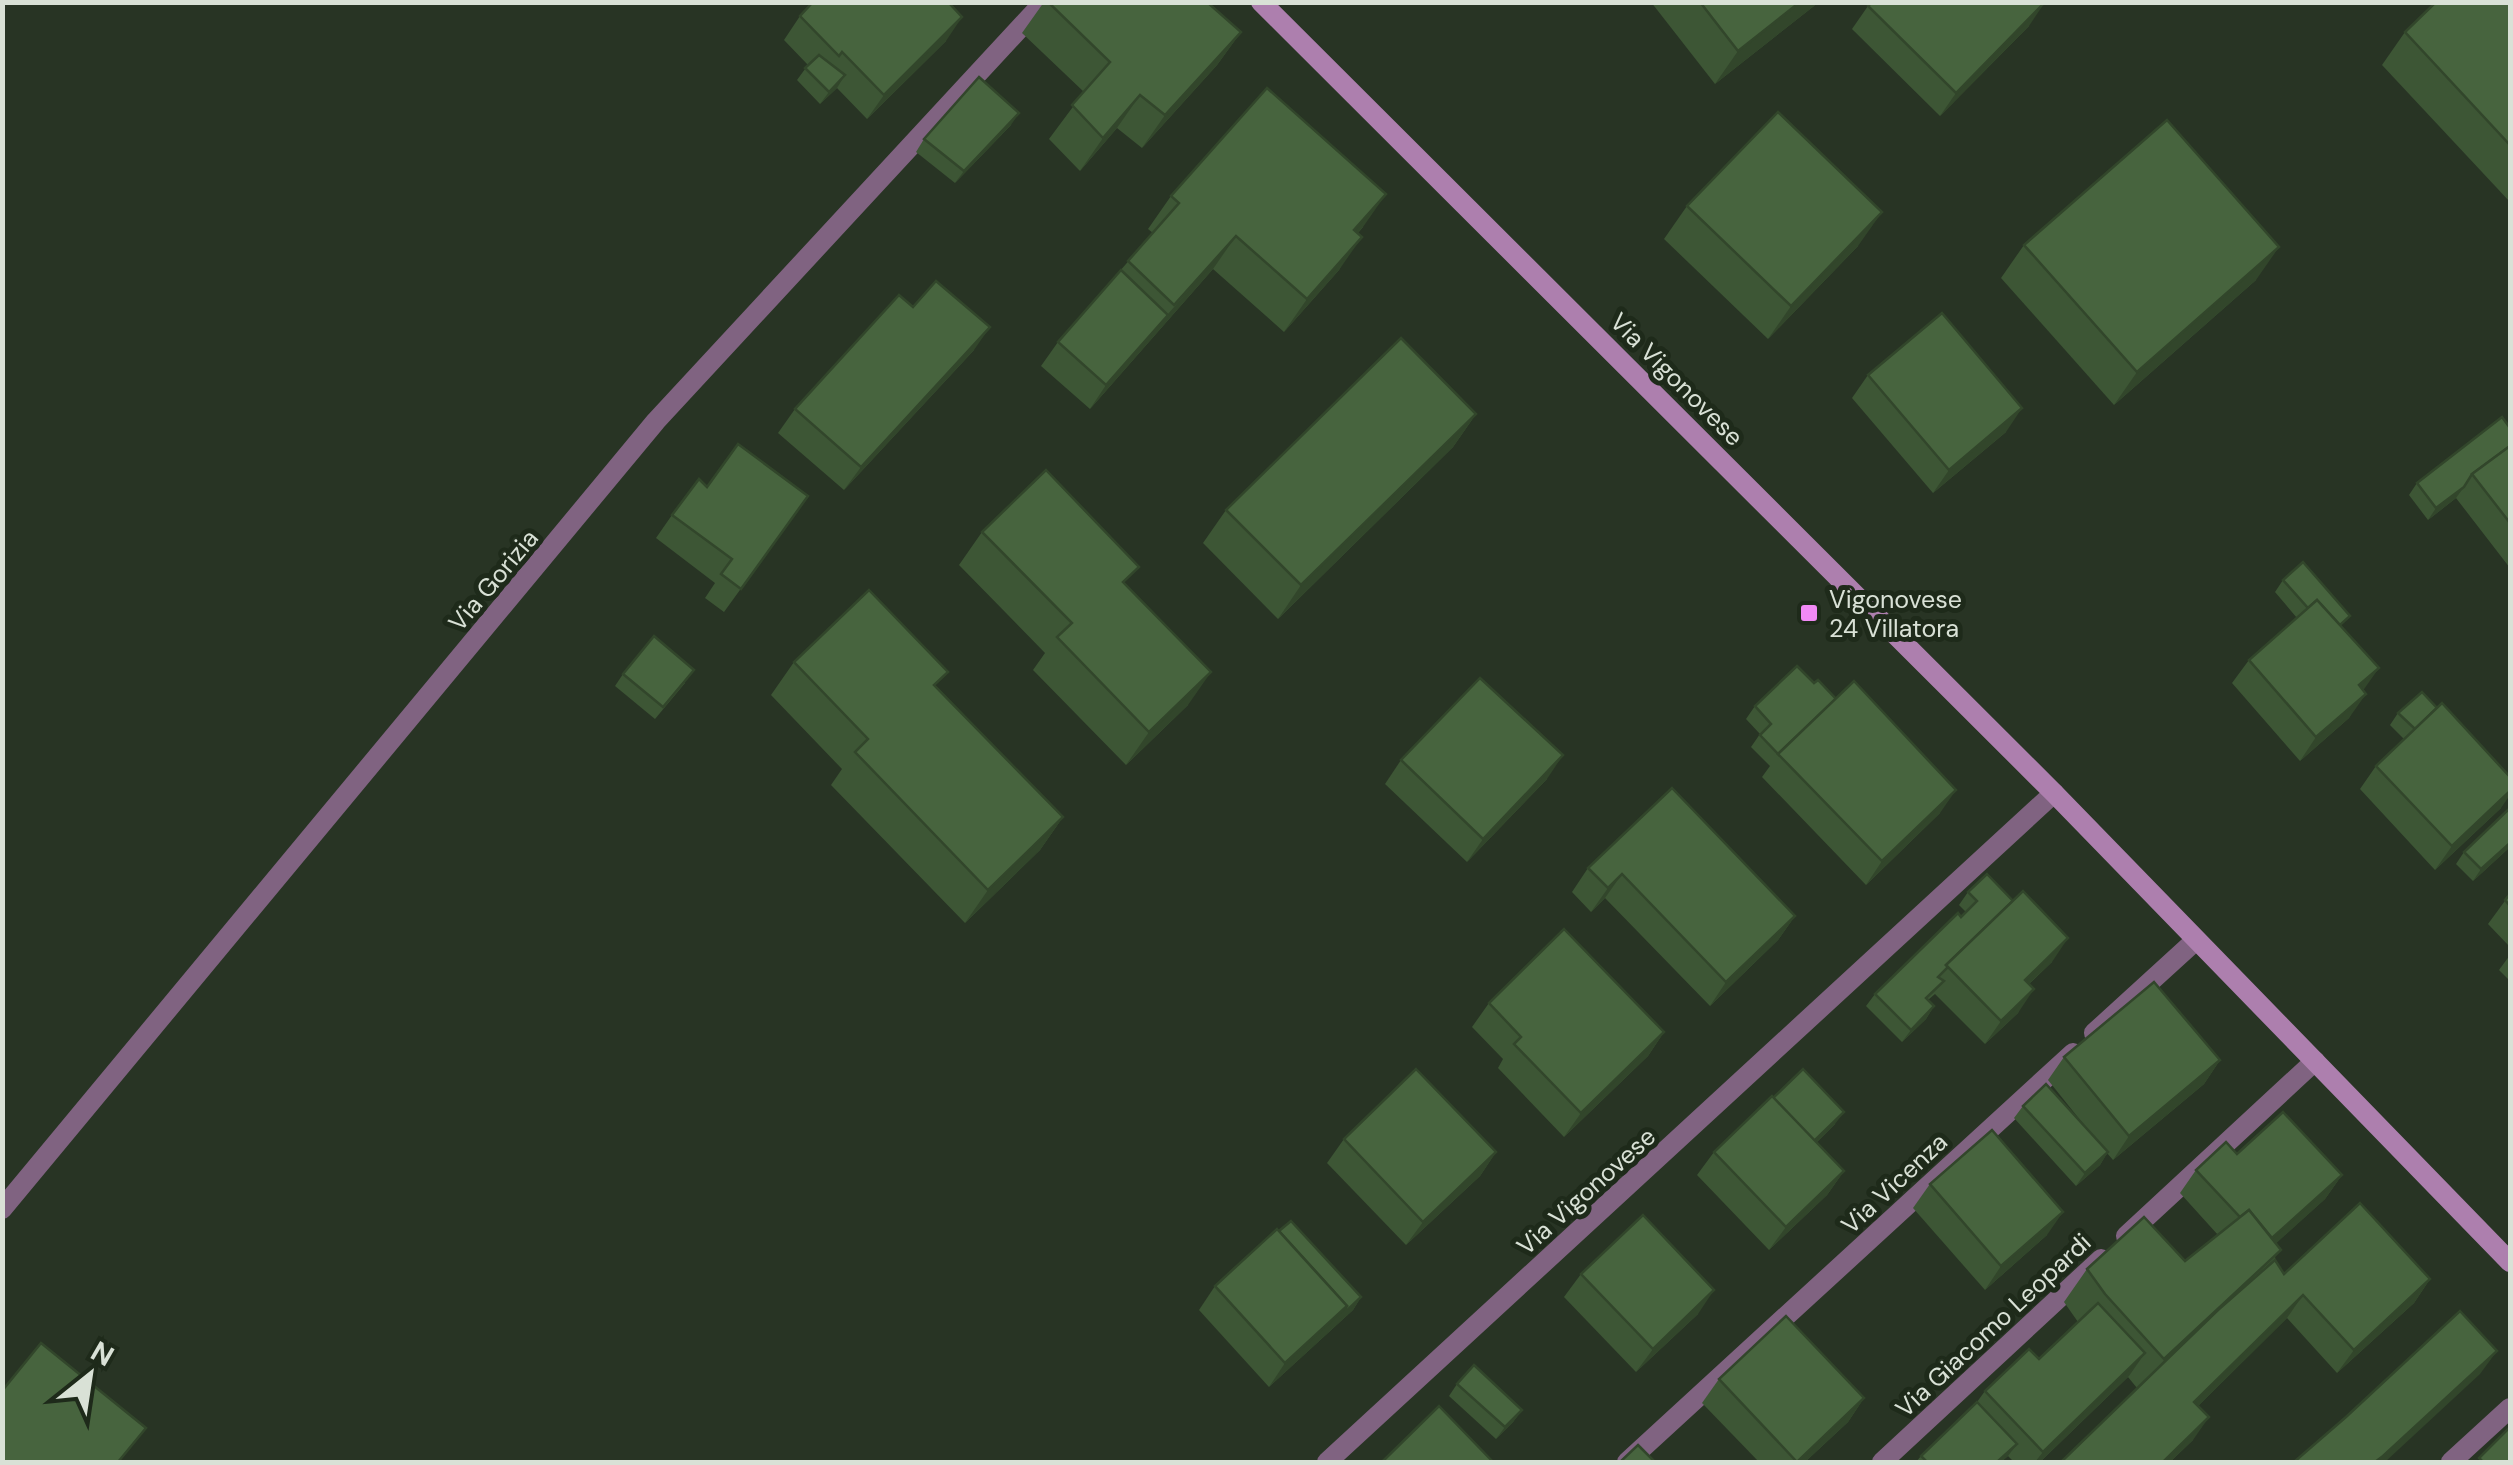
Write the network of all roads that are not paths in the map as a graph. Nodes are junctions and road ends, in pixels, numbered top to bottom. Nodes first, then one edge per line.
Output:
1 (1044, 2) edge
2 (1261, 2) edge
3 (2054, 793) junction
4 (2196, 940) junction
5 (2315, 1061) junction
6 (2, 1209) edge
7 (2510, 1262) edge
8 (2510, 1408) edge
9 (1326, 1462) edge
10 (1627, 1462) edge
11 (1882, 1462) edge
12 (2450, 1462) edge

1 - 6 street, Via Gorizia
2 - 3 main road, Via Vigonovese
3 - 4 main road, Via Vigonovese
3 - 9 street, Via Vigonovese
4 - 5 main road, Via Vigonovese
4 - 10 street, Via Vicenza
5 - 7 main road, Via Vigonovese
5 - 11 street, Via Giacomo Leopardi
8 - 12 street

